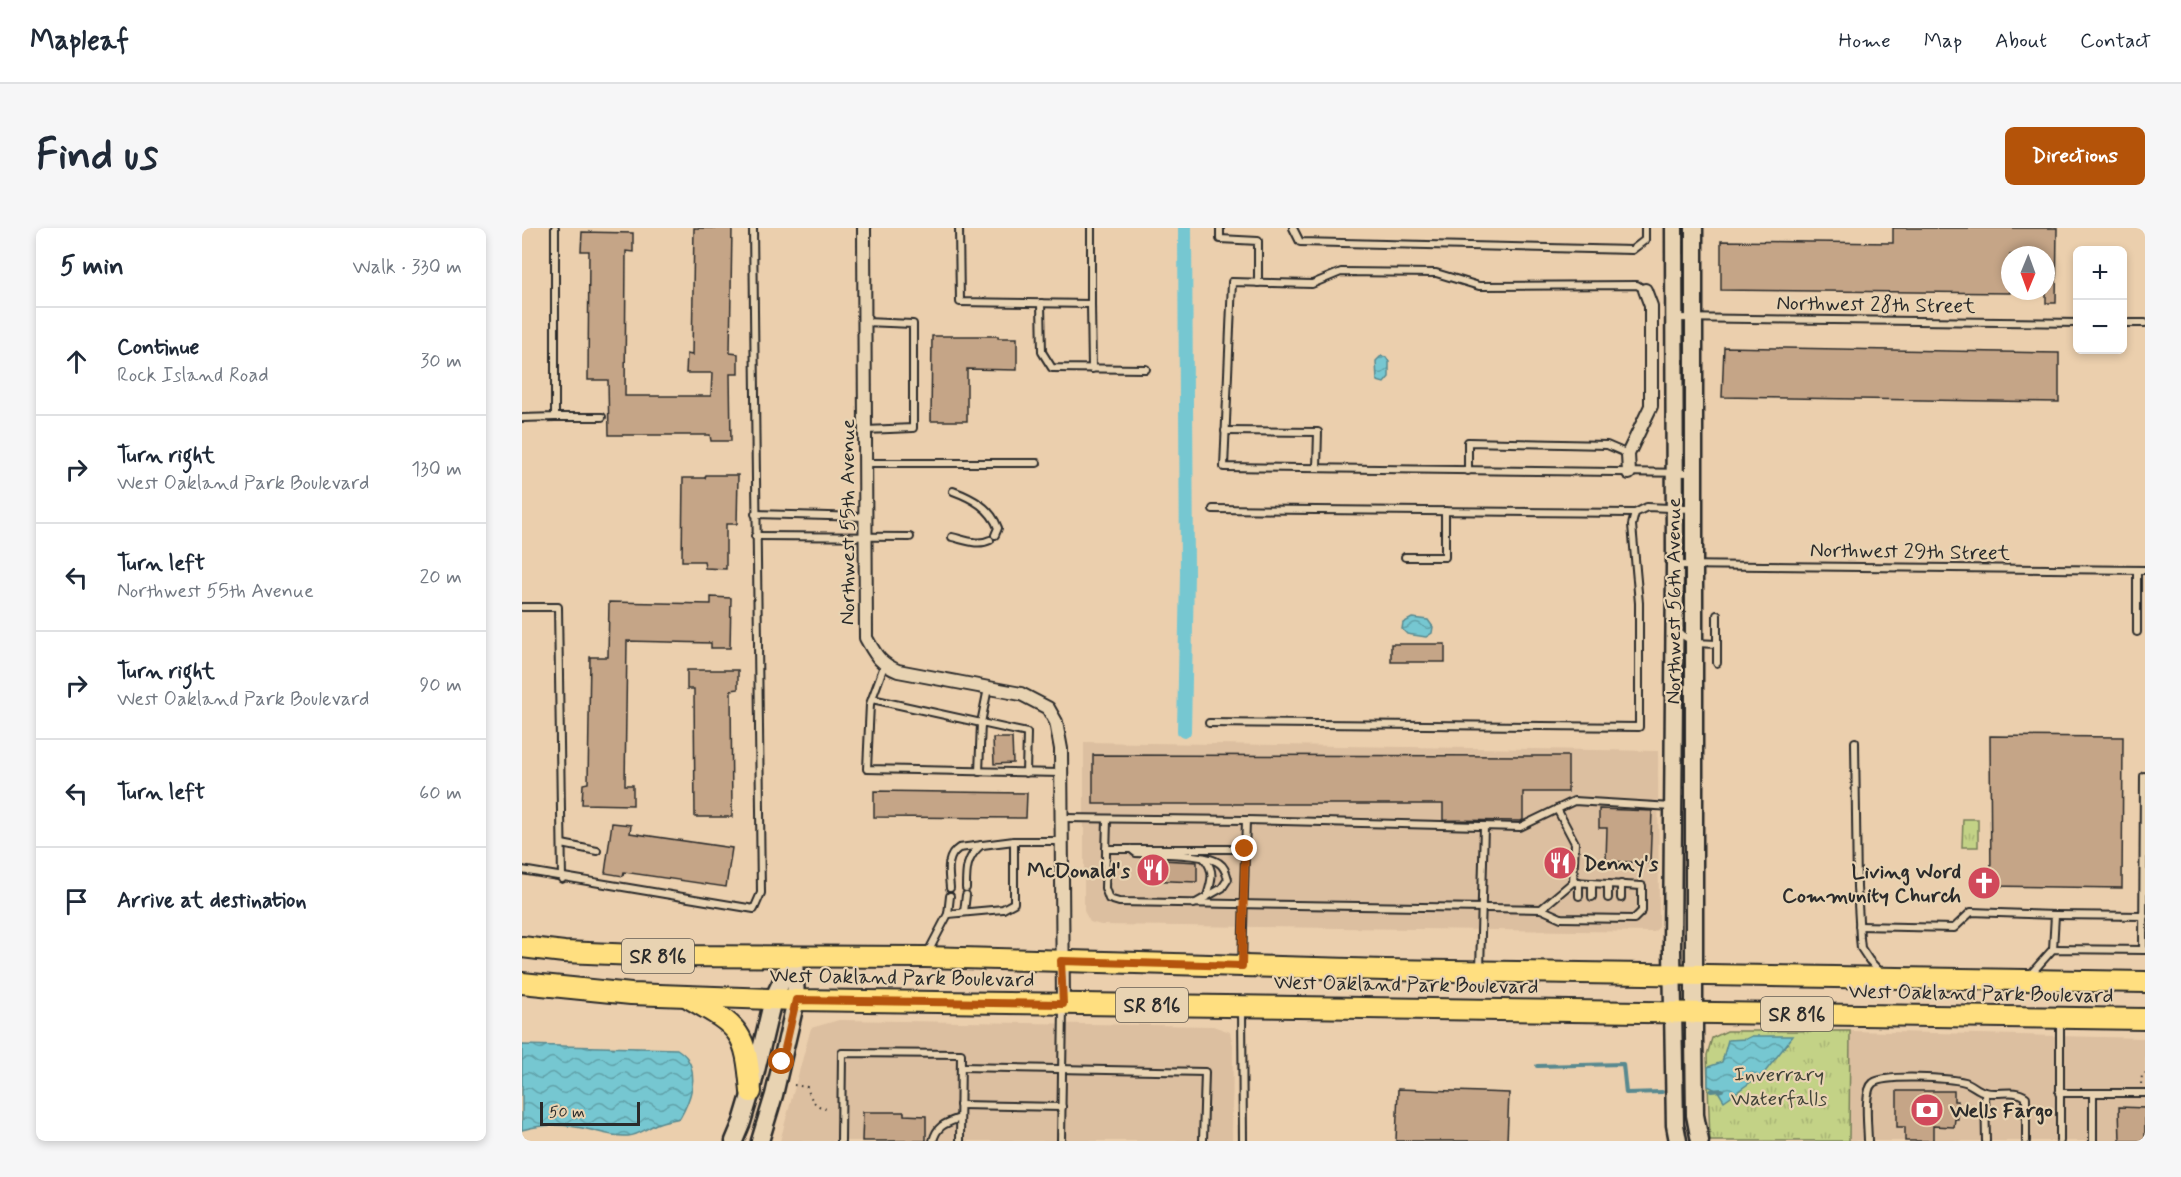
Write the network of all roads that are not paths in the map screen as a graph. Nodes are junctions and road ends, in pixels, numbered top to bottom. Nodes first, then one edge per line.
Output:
1 (555, 228) edge
2 (753, 228) edge
3 (864, 228) edge
4 (959, 228) edge
5 (1091, 228) edge
6 (1220, 228) edge
7 (1293, 228) edge
8 (1645, 228) edge
9 (1674, 228) edge
10 (1694, 228) edge
11 (1258, 283) junction
12 (1645, 290) joint
13 (1041, 303) junction
14 (1091, 304) junction
15 (1674, 318) junction
16 (1695, 318) junction
17 (865, 322) junction
18 (2073, 323) edge
19 (2127, 323) edge
20 (2145, 323) edge
21 (1092, 369) junction
22 (1146, 369) dead end
23 (555, 417) junction
24 (602, 417) dead end
25 (522, 418) edge
26 (866, 430) junction
27 (1226, 431) junction
28 (1628, 454) junction
29 (866, 463) junction
30 (1037, 463) dead end
31 (1317, 468) junction
32 (1468, 471) junction
33 (1629, 473) junction
34 (1695, 473) junction
35 (1675, 474) junction
36 (953, 491) dead end
37 (1213, 508) dead end
38 (1675, 508) junction
39 (1695, 509) junction
40 (1445, 511) junction
41 (1635, 513) junction
42 (755, 514) junction
43 (866, 517) junction
44 (755, 536) junction
45 (865, 537) junction
46 (910, 537) dead end
47 (952, 537) dead end
48 (1405, 557) dead end
49 (1675, 565) junction
50 (1696, 565) junction
51 (2137, 570) junction
52 (2145, 570) edge
53 (522, 607) edge
54 (1717, 615) dead end
55 (1674, 630) junction
56 (2137, 632) dead end
57 (1695, 643) junction
58 (1717, 644) junction
59 (1717, 663) dead end
60 (884, 666) junction
61 (988, 688) junction
62 (872, 699) junction
63 (981, 723) junction
64 (1209, 723) dead end
65 (1855, 742) dead end
66 (980, 772) junction
67 (1026, 773) junction
68 (1061, 773) junction
69 (2144, 776) edge
70 (1673, 807) junction
71 (1557, 809) junction
72 (1061, 819) junction
73 (1107, 820) junction
74 (1246, 820) junction
75 (1484, 826) junction
76 (1014, 841) junction
77 (1061, 841) junction
78 (562, 844) junction
79 (981, 845) junction
80 (1106, 849) junction
81 (1131, 849) junction
82 (1245, 849) junction
83 (597, 851) dead end
84 (1204, 858) junction
85 (522, 870) edge
86 (562, 879) junction
87 (1576, 882) junction
88 (1592, 883) junction
89 (1608, 884) junction
90 (1621, 885) junction
91 (1206, 896) junction
92 (1579, 897) dead end
93 (1592, 897) dead end
94 (1608, 898) dead end
95 (1621, 898) dead end
96 (1194, 904) junction
97 (1244, 905) junction
98 (1541, 909) junction
99 (1482, 910) junction
100 (964, 912) junction
101 (948, 914) junction
102 (2055, 915) junction
103 (2144, 916) junction
104 (1859, 926) junction
105 (522, 947) edge
106 (2053, 949) junction
107 (2144, 950) edge
108 (794, 956) junction
109 (925, 957) junction
110 (1061, 961) junction
111 (1242, 966) junction
112 (1480, 970) junction
113 (1672, 974) junction
114 (1695, 975) junction
115 (1886, 978) junction
116 (2025, 980) junction
117 (2145, 982) edge
118 (522, 983) edge
119 (687, 997) junction
120 (773, 999) junction
121 (796, 1000) junction
122 (1063, 1004) junction
123 (1242, 1006) junction
124 (1672, 1012) junction
125 (1694, 1013) junction
126 (2060, 1018) junction
127 (2145, 1018) edge
128 (961, 1067) junction
129 (1062, 1069) junction
130 (751, 1092) junction
131 (1985, 1092) junction
132 (2059, 1093) junction
133 (2092, 1093) junction
134 (2145, 1093) edge
135 (960, 1105) junction
136 (1062, 1107) junction
137 (960, 1118) junction
138 (734, 1141) edge
139 (760, 1141) edge
140 (841, 1141) edge
141 (933, 1141) edge
142 (960, 1141) edge
143 (1061, 1141) edge
144 (1203, 1141) edge
145 (1243, 1141) edge
146 (1678, 1141) edge
147 (1700, 1141) edge
148 (1868, 1141) edge
149 (1986, 1141) edge
150 (2026, 1141) edge
151 (2060, 1141) edge
152 (2093, 1141) edge

1 - 23 lane
2 - 42 lane
3 - 17 street, Northwest 55th Avenue
4 - 13 lane
5 - 14 lane
6 - 11 lane
7 - 8 lane
9 - 15 street, Northwest 56th Avenue
10 - 16 street, Northwest 56th Avenue
11 - 12 lane
11 - 27 lane
12 - 28 street
13 - 14 lane
13 - 21 lane
14 - 21 lane
15 - 16 lane, Northwest 28th Street
15 - 35 street, Northwest 56th Avenue
16 - 18 lane, Northwest 28th Street
16 - 34 street, Northwest 56th Avenue
17 - 26 street, Northwest 55th Avenue
17 - 26 lane
19 - 20 lane
21 - 22 lane
23 - 24 lane
23 - 25 lane
26 - 29 street, Northwest 55th Avenue
27 - 31 lane
27 - 31 lane
28 - 32 lane
28 - 33 street
29 - 30 lane
29 - 43 street, Northwest 55th Avenue
31 - 32 lane
32 - 33 lane
33 - 35 lane
34 - 35 lane
34 - 39 street, Northwest 56th Avenue
35 - 38 street, Northwest 56th Avenue
36 - 47 lane
37 - 40 lane
38 - 39 lane
38 - 41 lane
38 - 49 street, Northwest 56th Avenue
39 - 50 street, Northwest 56th Avenue
40 - 41 lane
40 - 48 lane
41 - 64 lane
42 - 43 lane
42 - 44 lane
43 - 45 street, Northwest 55th Avenue
44 - 45 lane
44 - 86 lane
45 - 46 lane
45 - 60 street, Northwest 55th Avenue
49 - 50 lane, Northwest 29th Street
49 - 55 street, Northwest 56th Avenue
50 - 51 lane, Northwest 29th Street
50 - 57 street, Northwest 56th Avenue
51 - 52 lane, Northwest 29th Street
51 - 56 lane
53 - 78 lane
54 - 58 lane
55 - 57 lane
55 - 70 street, Northwest 56th Avenue
57 - 58 lane
57 - 114 street, Northwest 56th Avenue
58 - 59 lane
60 - 61 street
60 - 62 lane
61 - 63 lane
61 - 68 street
62 - 63 lane
62 - 66 lane
63 - 66 lane
63 - 67 lane
65 - 104 lane
66 - 67 lane
67 - 68 lane
68 - 72 street
69 - 103 lane
70 - 71 lane
70 - 113 street, Northwest 56th Avenue
71 - 75 lane
71 - 87 lane
72 - 73 lane
72 - 77 street
73 - 74 lane
73 - 80 lane
74 - 75 lane
74 - 82 lane
75 - 99 lane
76 - 77 lane
76 - 79 lane
76 - 100 lane
77 - 110 street
78 - 83 lane
78 - 86 lane
79 - 100 lane
79 - 101 lane
80 - 81 lane
80 - 96 lane
81 - 82 lane
81 - 84 lane
82 - 97 lane
84 - 91 lane
84 - 91 lane
85 - 86 lane
87 - 88 lane
87 - 92 lane
87 - 98 lane
88 - 89 lane
88 - 93 lane
89 - 90 lane
89 - 94 lane
90 - 95 lane
90 - 98 lane
91 - 96 lane
96 - 97 lane
97 - 99 lane
97 - 111 lane
98 - 99 lane
99 - 112 lane
100 - 101 lane
101 - 109 lane
102 - 103 lane
102 - 104 lane
102 - 106 lane
103 - 107 lane
104 - 115 lane
105 - 108 main road, West Oakland Park Boulevard / SR 816
106 - 107 lane
106 - 116 lane
108 - 109 main road, West Oakland Park Boulevard / SR 816
108 - 120 street
108 - 121 street
109 - 110 main road, West Oakland Park Boulevard / SR 816
110 - 111 main road, West Oakland Park Boulevard / SR 816
110 - 122 street
111 - 112 main road, West Oakland Park Boulevard / SR 816
112 - 113 main road, West Oakland Park Boulevard / SR 816
113 - 114 main road, West Oakland Park Boulevard / SR 816
113 - 124 street, Northwest 56th Avenue
114 - 115 main road, West Oakland Park Boulevard / SR 816
114 - 125 street, Northwest 56th Avenue
115 - 116 main road, West Oakland Park Boulevard / SR 816
116 - 117 main road, West Oakland Park Boulevard / SR 816
118 - 119 main road, West Oakland Park Boulevard / SR 816
119 - 120 main road, West Oakland Park Boulevard / SR 816
119 - 130 main road
120 - 121 main road, West Oakland Park Boulevard / SR 816
120 - 130 street
121 - 122 main road, West Oakland Park Boulevard / SR 816
121 - 139 street
122 - 123 main road, West Oakland Park Boulevard / SR 816
122 - 129 lane
123 - 124 main road, West Oakland Park Boulevard / SR 816
123 - 145 lane
124 - 125 main road, West Oakland Park Boulevard / SR 816
124 - 146 street, Northwest 56th Avenue
125 - 126 main road, West Oakland Park Boulevard / SR 816
125 - 147 street, Northwest 56th Avenue
126 - 127 main road, West Oakland Park Boulevard / SR 816
126 - 132 lane
128 - 129 lane
128 - 135 lane
128 - 140 lane
129 - 136 lane
129 - 144 lane
130 - 138 street
131 - 148 lane
131 - 149 lane
131 - 150 lane
132 - 133 lane
132 - 151 lane
133 - 134 lane
133 - 152 lane
135 - 136 lane
135 - 137 lane
136 - 143 lane
137 - 141 lane
137 - 142 lane

